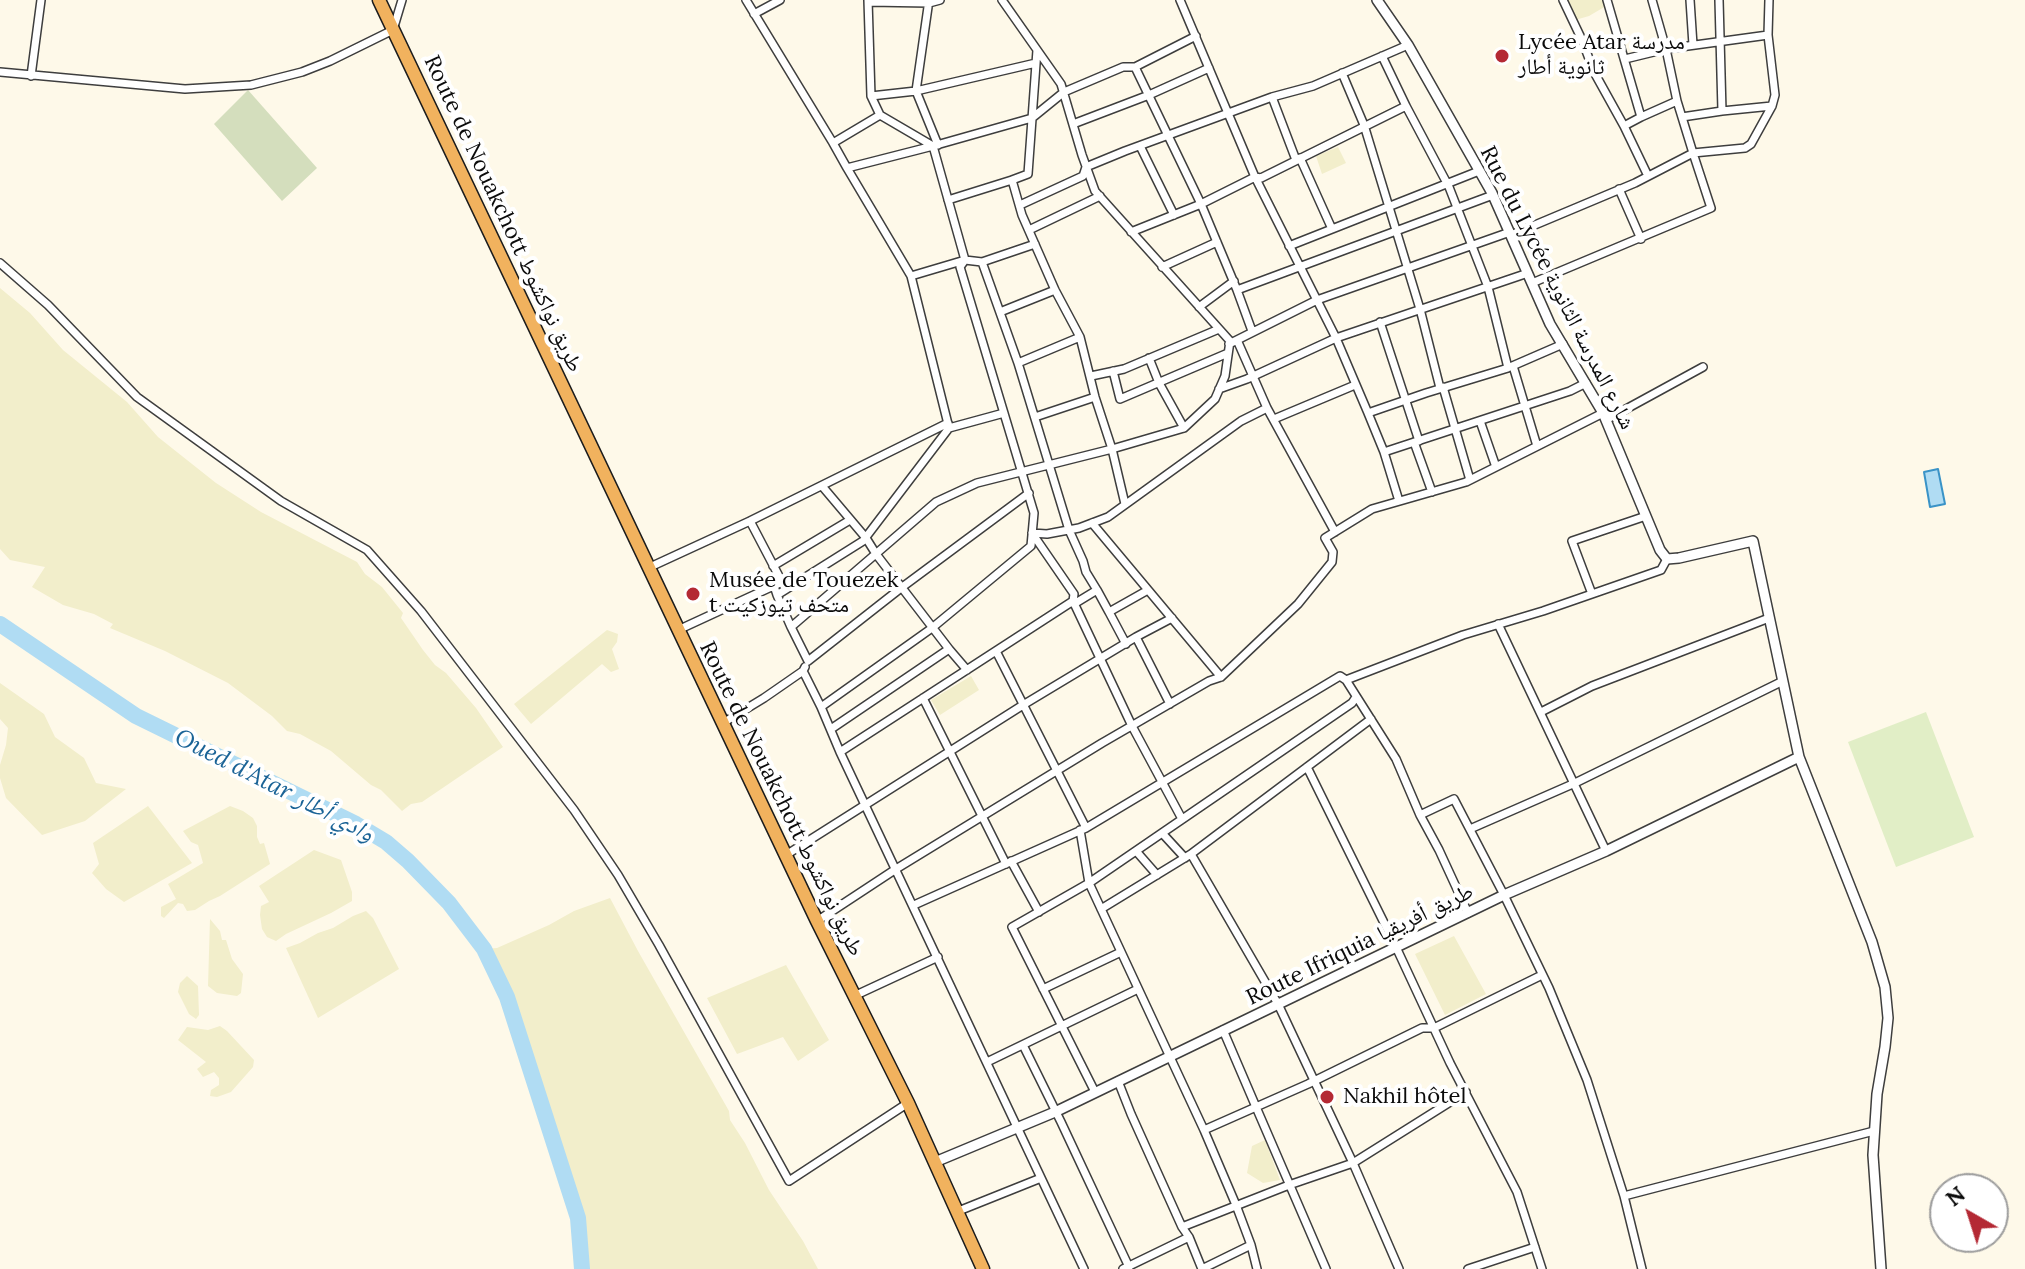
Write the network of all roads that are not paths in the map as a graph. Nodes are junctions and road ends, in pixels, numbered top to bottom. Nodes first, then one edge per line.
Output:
1 (41, 0) edge
2 (379, 0) edge
3 (402, 0) edge
4 (746, 0) edge
5 (780, 0) edge
6 (940, 0) edge
7 (1002, 0) edge
8 (1180, 0) edge
9 (1377, 0) edge
10 (1563, 0) edge
11 (1607, 0) edge
12 (1652, 0) edge
13 (1690, 0) edge
14 (1719, 0) edge
15 (1769, 0) edge
16 (868, 1) edge
17 (929, 2) edge
18 (754, 14) junction
19 (393, 30) junction
20 (1768, 35) junction
21 (1196, 36) junction
22 (1720, 42) junction
23 (1408, 45) junction
24 (1693, 45) junction
25 (1666, 49) junction
26 (1037, 50) junction
27 (1382, 56) junction
28 (1625, 59) junction
29 (1036, 63) junction
30 (1135, 67) junction
31 (1209, 68) junction
32 (0, 72) edge
33 (1342, 73) junction
34 (31, 76) junction
35 (916, 91) junction
36 (1064, 92) junction
37 (1149, 95) junction
38 (871, 96) junction
39 (1272, 97) junction
40 (1677, 101) junction
41 (1406, 106) junction
42 (1772, 106) junction
43 (1722, 111) junction
44 (1228, 113) junction
45 (880, 115) junction
46 (1641, 117) junction
47 (1682, 117) junction
48 (1032, 118) junction
49 (1073, 124) junction
50 (1364, 125) junction
51 (1624, 126) junction
52 (1169, 134) junction
53 (833, 143) junction
54 (936, 146) junction
55 (1140, 146) junction
56 (1693, 153) junction
57 (1298, 159) junction
58 (1086, 167) junction
59 (847, 168) junction
60 (1479, 171) junction
61 (1648, 176) junction
62 (1255, 177) junction
63 (1012, 180) junction
64 (1447, 184) junction
65 (1619, 189) junction
66 (1493, 195) junction
67 (1100, 196) junction
68 (948, 200) junction
69 (1201, 204) junction
70 (1020, 205) junction
71 (1388, 207) junction
72 (1457, 210) junction
73 (1174, 215) junction
74 (1332, 229) junction
75 (1029, 230) junction
76 (1396, 231) junction
77 (1131, 232) junction
78 (1510, 234) junction
79 (1641, 239) junction
80 (1217, 242) junction
81 (1035, 244) junction
82 (1289, 246) junction
83 (1471, 247) junction
84 (965, 260) junction
85 (982, 262) junction
86 (0, 263) edge
87 (1301, 266) junction
88 (1162, 267) junction
89 (1407, 268) junction
90 (911, 276) junction
91 (1530, 278) junction
92 (1235, 285) junction
93 (1488, 287) junction
94 (1055, 290) junction
95 (1317, 300) junction
96 (1199, 307) junction
97 (1420, 309) junction
98 (1000, 312) junction
99 (1380, 322) junction
100 (1219, 329) junction
101 (1252, 331) junction
102 (1080, 337) junction
103 (1336, 338) junction
104 (1563, 344) junction
105 (1231, 345) junction
106 (1149, 358) junction
107 (1018, 363) junction
108 (1510, 367) junction
109 (1703, 367) dead end
110 (1113, 371) junction
111 (1091, 376) junction
112 (1254, 376) junction
113 (1159, 383) junction
114 (1586, 383) junction
115 (1355, 385) junction
116 (1442, 388) junction
117 (1219, 389) junction
118 (1095, 397) junction
119 (1406, 400) junction
120 (1524, 405) junction
121 (1267, 408) junction
122 (1004, 413) junction
123 (1368, 413) junction
124 (1605, 416) junction
125 (1035, 417) junction
126 (1274, 419) junction
127 (1480, 421) junction
128 (949, 425) junction
129 (1184, 428) junction
130 (1455, 430) junction
131 (1417, 442) junction
132 (1537, 446) junction
133 (1112, 449) junction
134 (1384, 452) junction
135 (1050, 463) junction
136 (1496, 467) junction
137 (1022, 471) junction
138 (1470, 480) junction
139 (822, 486) junction
140 (1432, 492) junction
141 (1029, 493) junction
142 (1399, 501) junction
143 (1125, 504) junction
144 (1646, 516) junction
145 (850, 520) junction
146 (750, 521) junction
147 (1092, 523) junction
148 (1069, 530) junction
149 (1335, 532) junction
150 (1032, 533) junction
151 (866, 538) junction
152 (876, 554) junction
153 (1667, 559) junction
154 (773, 566) junction
155 (648, 568) junction
156 (774, 586) junction
157 (901, 588) junction
158 (1097, 590) junction
159 (1148, 590) junction
160 (1592, 594) junction
161 (777, 595) junction
162 (1073, 603) junction
163 (1109, 612) junction
164 (1172, 618) junction
165 (1769, 618) junction
166 (1498, 624) junction
167 (791, 627) junction
168 (932, 628) junction
169 (678, 630) junction
170 (1136, 637) junction
171 (1126, 644) junction
172 (949, 649) junction
173 (996, 651) junction
174 (1100, 659) junction
175 (808, 661) junction
176 (967, 670) junction
177 (803, 671) junction
178 (1221, 677) junction
179 (1346, 680) junction
180 (1783, 681) junction
181 (1356, 697) junction
182 (923, 698) junction
183 (1170, 704) junction
184 (1023, 705) junction
185 (821, 707) junction
186 (1541, 712) junction
187 (1371, 719) junction
188 (723, 723) junction
189 (1132, 726) junction
190 (831, 729) junction
191 (951, 750) junction
192 (840, 752) junction
193 (1799, 757) junction
194 (1307, 767) junction
195 (1057, 771) junction
196 (1162, 783) junction
197 (1575, 783) junction
198 (866, 804) junction
199 (983, 815) junction
200 (1420, 815) junction
201 (1182, 819) junction
202 (1083, 829) junction
203 (1470, 829) junction
204 (1162, 833) junction
205 (1136, 851) junction
206 (1606, 851) junction
207 (786, 855) junction
208 (1188, 856) junction
209 (1008, 863) junction
210 (896, 869) junction
211 (1157, 875) junction
212 (1089, 883) junction
213 (1504, 895) junction
214 (914, 905) junction
215 (1101, 909) junction
216 (1039, 912) junction
217 (1468, 913) junction
218 (817, 921) junction
219 (1396, 947) junction
220 (1121, 952) junction
221 (938, 957) junction
222 (1542, 975) junction
223 (1043, 989) junction
224 (1138, 989) junction
225 (854, 996) junction
226 (1278, 1004) junction
227 (1063, 1026) junction
228 (1434, 1028) junction
229 (1223, 1030) junction
230 (1023, 1045) junction
231 (1170, 1056) junction
232 (987, 1062) junction
233 (1118, 1081) junction
234 (1314, 1081) junction
235 (1095, 1092) junction
236 (1466, 1092) junction
237 (908, 1103) junction
238 (1256, 1107) junction
239 (1055, 1112) junction
240 (1017, 1128) junction
241 (1204, 1130) junction
242 (1874, 1131) junction
243 (935, 1162) junction
244 (1353, 1163) junction
245 (1041, 1178) junction
246 (1289, 1185) junction
247 (1624, 1196) junction
248 (1236, 1205) junction
249 (956, 1212) junction
250 (1182, 1227) junction
251 (1189, 1237) junction
252 (1251, 1245) junction
253 (1535, 1247) junction
254 (1126, 1268) edge
255 (983, 1269) edge
256 (1084, 1269) edge
257 (1257, 1269) edge
258 (1326, 1269) edge
259 (1399, 1269) edge
260 (1468, 1269) edge
261 (1542, 1269) edge
262 (1642, 1269) edge
263 (1881, 1269) edge

1 - 34 street
2 - 19 highway, Route de Nouakchott طريق نواكشوط
3 - 19 street
4 - 18 street
5 - 18 street
6 - 17 street
7 - 26 street
8 - 21 street
9 - 23 street, Rue du Lycée شارع المدرسة الثانوية
10 - 51 street
11 - 28 street
12 - 25 street
13 - 24 street
14 - 22 street
15 - 20 street
16 - 17 street
16 - 38 street
17 - 35 street
18 - 53 street
19 - 34 street
19 - 155 highway, Route de Nouakchott طريق نواكشوط
20 - 22 street
20 - 42 street
21 - 30 street
21 - 31 street
22 - 24 street
22 - 43 street
23 - 27 street
23 - 60 street, Rue du Lycée شارع المدرسة الثانوية
24 - 25 street
25 - 28 street
25 - 40 street
26 - 29 street
26 - 36 street
27 - 33 street
27 - 41 street
28 - 46 street
29 - 35 street
29 - 48 street
30 - 36 street
30 - 37 street
31 - 37 street
31 - 44 street
32 - 34 street
33 - 39 street
33 - 50 street
35 - 38 street
35 - 54 street
36 - 48 street
36 - 49 street
37 - 49 street
37 - 52 street
38 - 45 street
39 - 44 street
39 - 57 street
40 - 46 street
40 - 47 street
41 - 50 street
41 - 64 street
42 - 43 street
42 - 56 street
43 - 47 street
44 - 52 street
44 - 62 street
45 - 53 street
45 - 54 street
46 - 51 street
47 - 56 street
48 - 54 street
48 - 63 street
49 - 58 street
50 - 57 street
50 - 71 street
51 - 61 street
52 - 55 street
52 - 69 street
53 - 59 street
54 - 59 street
54 - 68 street
55 - 58 street
55 - 73 street
56 - 61 street
56 - 79 street
57 - 62 street
57 - 74 street
58 - 67 street
58 - 70 street
59 - 90 street
60 - 64 street
60 - 66 street, Rue du Lycée شارع المدرسة الثانوية
61 - 65 street
62 - 69 street
62 - 82 street
63 - 68 street
63 - 70 street
64 - 71 street
64 - 72 street
65 - 78 street
65 - 79 street
66 - 72 street
66 - 78 street, Rue du Lycée شارع المدرسة الثانوية
67 - 75 street
67 - 77 street
68 - 84 street
69 - 73 street
69 - 80 street
70 - 75 street
71 - 74 street
71 - 76 street
72 - 76 street
72 - 83 street
73 - 77 street
74 - 82 street
75 - 81 street
76 - 87 street
76 - 89 street
77 - 88 street
78 - 83 street
78 - 91 street, Rue du Lycée شارع المدرسة الثانوية
79 - 91 street
80 - 88 street
80 - 92 street
81 - 85 street
81 - 94 street
82 - 87 street
83 - 89 street
83 - 93 street
84 - 85 street
84 - 90 street
84 - 122 street
85 - 98 street
86 - 237 street
87 - 92 street
87 - 95 street
88 - 96 street
89 - 95 street
89 - 97 street
90 - 128 street
91 - 93 street
91 - 104 street, Rue du Lycée شارع المدرسة الثانوية
92 - 96 street
92 - 101 street
93 - 97 street
93 - 108 street
94 - 98 street
94 - 102 street
95 - 101 street
95 - 103 street
96 - 100 street
97 - 99 street
97 - 116 street
98 - 107 street
99 - 103 street
99 - 119 street
100 - 105 street
100 - 106 street
101 - 105 street
102 - 107 street
102 - 111 street
103 - 112 street
103 - 115 street
104 - 108 street
104 - 114 street, Rue du Lycée شارع المدرسة الثانوية
105 - 112 street
105 - 113 street
105 - 117 street
106 - 110 street
106 - 113 street
107 - 125 street
108 - 116 street
108 - 120 street
109 - 124 street
110 - 111 street
110 - 113 street
111 - 118 street
112 - 117 street
112 - 121 street
113 - 129 street
114 - 120 street
114 - 124 street, Rue du Lycée شارع المدرسة الثانوية
115 - 123 street
115 - 126 street
116 - 119 street
116 - 130 street
117 - 129 street
118 - 125 street
118 - 133 street
119 - 123 street
119 - 131 street
120 - 127 street
120 - 132 street
121 - 126 street
121 - 143 street
122 - 128 street
122 - 137 street
123 - 134 street
124 - 132 street
124 - 144 street, Rue du Lycée شارع المدرسة الثانوية
125 - 135 street
126 - 149 street
127 - 130 street
127 - 136 street
128 - 139 street
128 - 151 street
129 - 133 street
130 - 131 street
130 - 138 street
131 - 134 street
131 - 140 street
132 - 136 street
133 - 135 street
133 - 143 street
134 - 142 street
135 - 137 street
135 - 148 street
136 - 138 street
137 - 141 street
137 - 152 street
138 - 140 street
139 - 145 street
139 - 146 street
140 - 142 street
141 - 150 street
141 - 157 street
142 - 149 street
143 - 147 street
144 - 153 street, Rue du Lycée شارع المدرسة الثانوية
144 - 160 street
145 - 151 street
145 - 154 street
146 - 154 street
146 - 155 street
147 - 148 street
147 - 159 street
148 - 150 street
148 - 158 street
149 - 178 street
150 - 162 street
150 - 168 street
151 - 152 street
151 - 161 street
152 - 157 street
152 - 167 street
153 - 160 street
153 - 165 street
154 - 156 street
155 - 169 highway, Route de Nouakchott طريق نواكشوط
156 - 161 street
156 - 169 street
157 - 168 street
157 - 175 street
158 - 162 street
158 - 163 street
159 - 163 street
159 - 164 street
160 - 166 street
161 - 167 street
162 - 173 street
162 - 174 street
163 - 171 street
164 - 170 street
164 - 178 street
165 - 180 street
165 - 186 street
166 - 179 street
166 - 186 street
167 - 175 street
168 - 172 street
168 - 185 street
169 - 188 highway, Route de Nouakchott طريق نواكشوط
170 - 171 street
170 - 183 street
171 - 174 street
172 - 176 street
172 - 190 street
173 - 176 street
173 - 184 street
174 - 184 street
174 - 189 street
175 - 177 street
176 - 182 street
177 - 185 street
177 - 188 street
178 - 183 street
179 - 181 street
179 - 196 street
180 - 193 street
180 - 197 street
181 - 187 street
181 - 201 street
182 - 191 street
182 - 192 street
183 - 189 street
184 - 191 street
184 - 195 street
185 - 190 street
186 - 197 street
187 - 194 street
187 - 200 street
188 - 207 highway, Route de Nouakchott طريق نواكشوط
189 - 195 street
189 - 196 street
190 - 192 street
191 - 198 street
191 - 199 street
192 - 198 street
193 - 206 street, Route Ifriquia طريق أفريقيا
193 - 242 street
194 - 208 street
194 - 219 street
195 - 199 street
195 - 202 street
196 - 201 street
196 - 202 street
197 - 203 street
197 - 206 street
198 - 207 street
198 - 210 street
199 - 209 street
199 - 210 street
200 - 203 street
200 - 217 street
201 - 204 street
202 - 209 street
202 - 212 street
203 - 213 street
204 - 205 street
204 - 208 street
205 - 211 street
205 - 212 street
206 - 213 street, Route Ifriquia طريق أفريقيا
207 - 218 highway, Route de Nouakchott طريق نواكشوط
208 - 211 street
208 - 226 street
209 - 214 street
209 - 216 street
210 - 214 street
210 - 218 street
211 - 215 street
212 - 215 street
212 - 216 street
213 - 217 street, Route Ifriquia طريق أفريقيا
213 - 222 street
214 - 221 street
215 - 220 street
216 - 223 street
217 - 219 street, Route Ifriquia طريق أفريقيا
218 - 225 highway, Route de Nouakchott طريق نواكشوط
219 - 226 street, Route Ifriquia طريق أفريقيا
219 - 228 street
220 - 223 street
220 - 224 street
221 - 225 street
221 - 232 street
222 - 228 street
222 - 247 street
223 - 227 street
224 - 227 street
224 - 231 street
225 - 237 highway, Route de Nouakchott طريق نواكشوط
226 - 229 street, Route Ifriquia طريق أفريقيا
226 - 234 street
227 - 230 street
227 - 235 street
228 - 234 street
228 - 236 street
229 - 231 street, Route Ifriquia طريق أفريقيا
229 - 238 street
230 - 232 street
230 - 239 street
231 - 233 street, Route Ifriquia طريق أفريقيا
231 - 241 street
232 - 240 street
233 - 235 street, Route Ifriquia طريق أفريقيا
233 - 250 street
234 - 238 street
234 - 244 street
235 - 239 street, Route Ifriquia طريق أفريقيا
236 - 244 street
236 - 253 street
237 - 243 highway, Route de Nouakchott طريق نواكشوط
238 - 241 street
238 - 246 street
239 - 240 street, Route Ifriquia طريق أفريقيا
239 - 254 street
240 - 243 street, Route Ifriquia طريق أفريقيا
240 - 245 street
241 - 248 street
242 - 247 street
242 - 263 street
243 - 249 highway, Route de Nouakchott طريق نواكشوط
244 - 246 street
244 - 259 street
245 - 249 street
245 - 256 street
246 - 248 street
246 - 258 street
247 - 262 street
248 - 250 street
248 - 252 street
249 - 255 highway, Route de Nouakchott طريق نواكشوط
250 - 251 street
251 - 252 street
251 - 254 street
252 - 257 street
253 - 260 street
253 - 261 street

